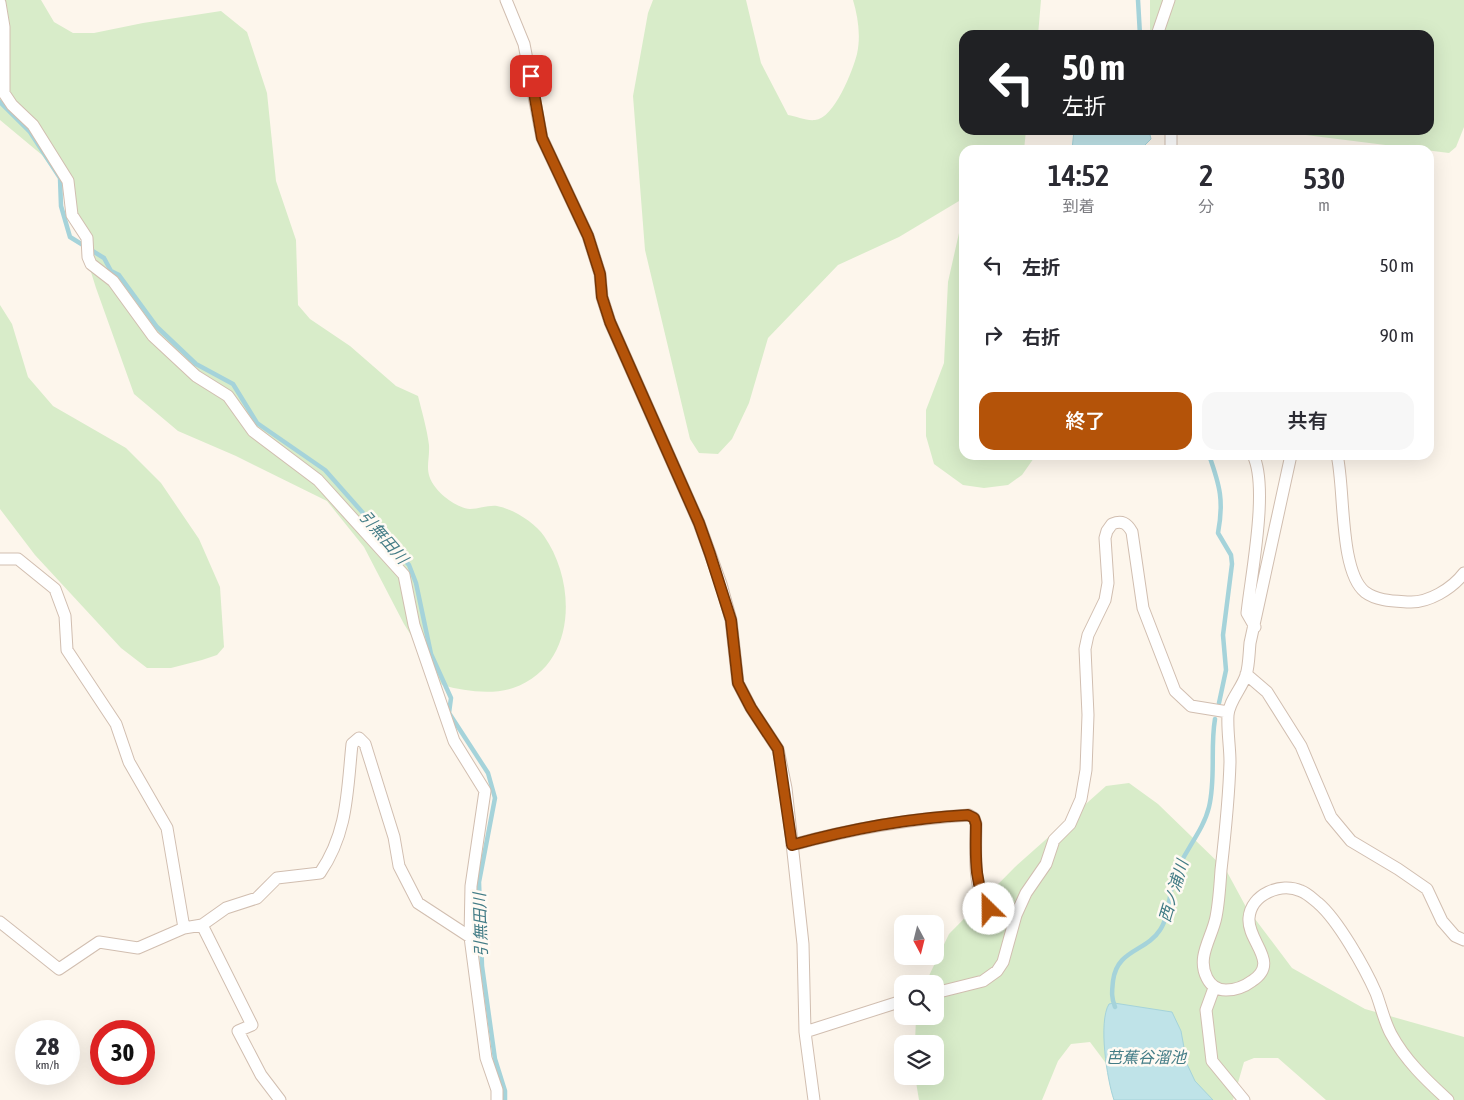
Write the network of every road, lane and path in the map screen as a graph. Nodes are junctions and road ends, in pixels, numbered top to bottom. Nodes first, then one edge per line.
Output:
1 (506, 0) edge
2 (1169, 0) edge
3 (0, 4) edge
4 (1160, 30) edge
5 (1256, 460) edge
6 (1290, 460) edge
7 (1338, 460) edge
8 (0, 559) edge
9 (1464, 573) edge
10 (1255, 627) junction
11 (1246, 674) junction
12 (1228, 712) junction
13 (792, 845) junction
14 (1016, 915) junction
15 (0, 922) edge
16 (202, 925) junction
17 (184, 928) junction
18 (470, 937) junction
19 (1464, 940) edge
20 (1214, 988) junction
21 (944, 991) edge
22 (894, 1004) edge
23 (805, 1032) junction
24 (280, 1100) edge
25 (497, 1100) edge
26 (814, 1100) edge
27 (1244, 1100) edge
28 (1448, 1100) edge

1 - 13 street
2 - 4 street
3 - 18 street
5 - 10 street
6 - 10 street
7 - 9 street
8 - 17 street
10 - 11 street
11 - 12 street
11 - 19 street
12 - 14 street
12 - 20 street
13 - 14 street
13 - 23 street
14 - 21 street
15 - 17 street
16 - 17 street
16 - 18 street
16 - 24 street
18 - 25 street
20 - 27 street
20 - 28 street
22 - 23 street
23 - 26 street

